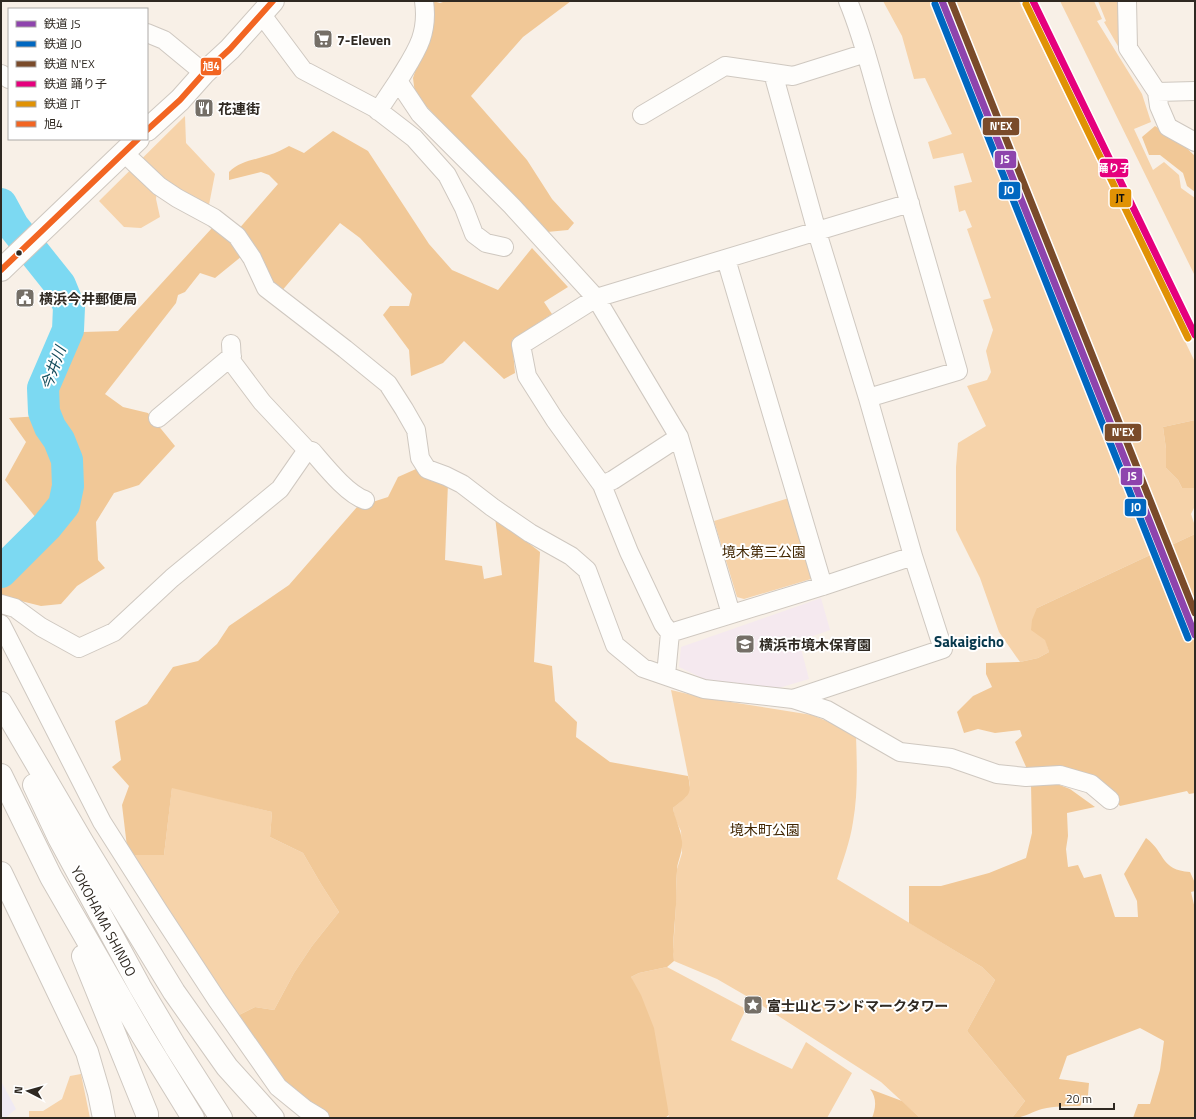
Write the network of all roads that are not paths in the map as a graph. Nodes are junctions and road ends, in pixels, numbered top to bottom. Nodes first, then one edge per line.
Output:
1 (424, 1) edge
2 (848, 1) edge
3 (1127, 1) edge
4 (267, 8) edge
5 (148, 33) edge
6 (866, 53) junction
7 (204, 73) junction
8 (773, 73) junction
9 (398, 81) junction
10 (1195, 91) edge
11 (1157, 92) junction
12 (378, 111) junction
13 (642, 115) dead end
14 (148, 129) edge
15 (1195, 142) edge
16 (130, 146) edge
17 (910, 203) junction
18 (817, 232) junction
19 (504, 247) dead end
20 (726, 259) junction
21 (1, 270) edge
22 (596, 298) junction
23 (868, 398) junction
24 (158, 418) dead end
25 (679, 437) junction
26 (307, 450) junction
27 (602, 485) junction
28 (365, 500) dead end
29 (912, 556) junction
30 (823, 586) junction
31 (1, 604) edge
32 (731, 614) junction
33 (1, 624) edge
34 (670, 633) junction
35 (666, 675) junction
36 (793, 699) junction
37 (1, 703) edge
38 (1, 717) edge
39 (1, 775) edge
40 (1110, 800) dead end
41 (1, 873) edge
42 (51, 877) junction
43 (147, 1117) edge
44 (104, 1118) edge
45 (193, 1118) edge
46 (221, 1118) edge
47 (273, 1118) edge
48 (320, 1118) edge

1 - 9 street
2 - 6 street
3 - 11 street
4 - 7 main road
4 - 12 street
5 - 7 street
6 - 8 street
6 - 17 street
7 - 14 main road
8 - 13 street
8 - 18 street
9 - 12 street
9 - 22 street
10 - 11 street
11 - 15 street
12 - 19 street
16 - 21 main road
16 - 35 street
17 - 18 street
17 - 23 street
18 - 20 street
18 - 23 street
20 - 22 street
20 - 30 street
22 - 25 street
22 - 27 street
23 - 29 street
24 - 26 street
25 - 27 street
25 - 32 street
26 - 28 street
26 - 31 street
27 - 34 street
29 - 30 street
29 - 36 street
30 - 32 street
32 - 34 street
33 - 48 street
34 - 35 street
35 - 36 street
36 - 40 street
37 - 47 main road
38 - 46 main road, YOKOHAMA SHINDO
39 - 42 main road, YOKOHAMA SHINDO
41 - 44 main road
42 - 43 main road
42 - 45 main road, YOKOHAMA SHINDO

